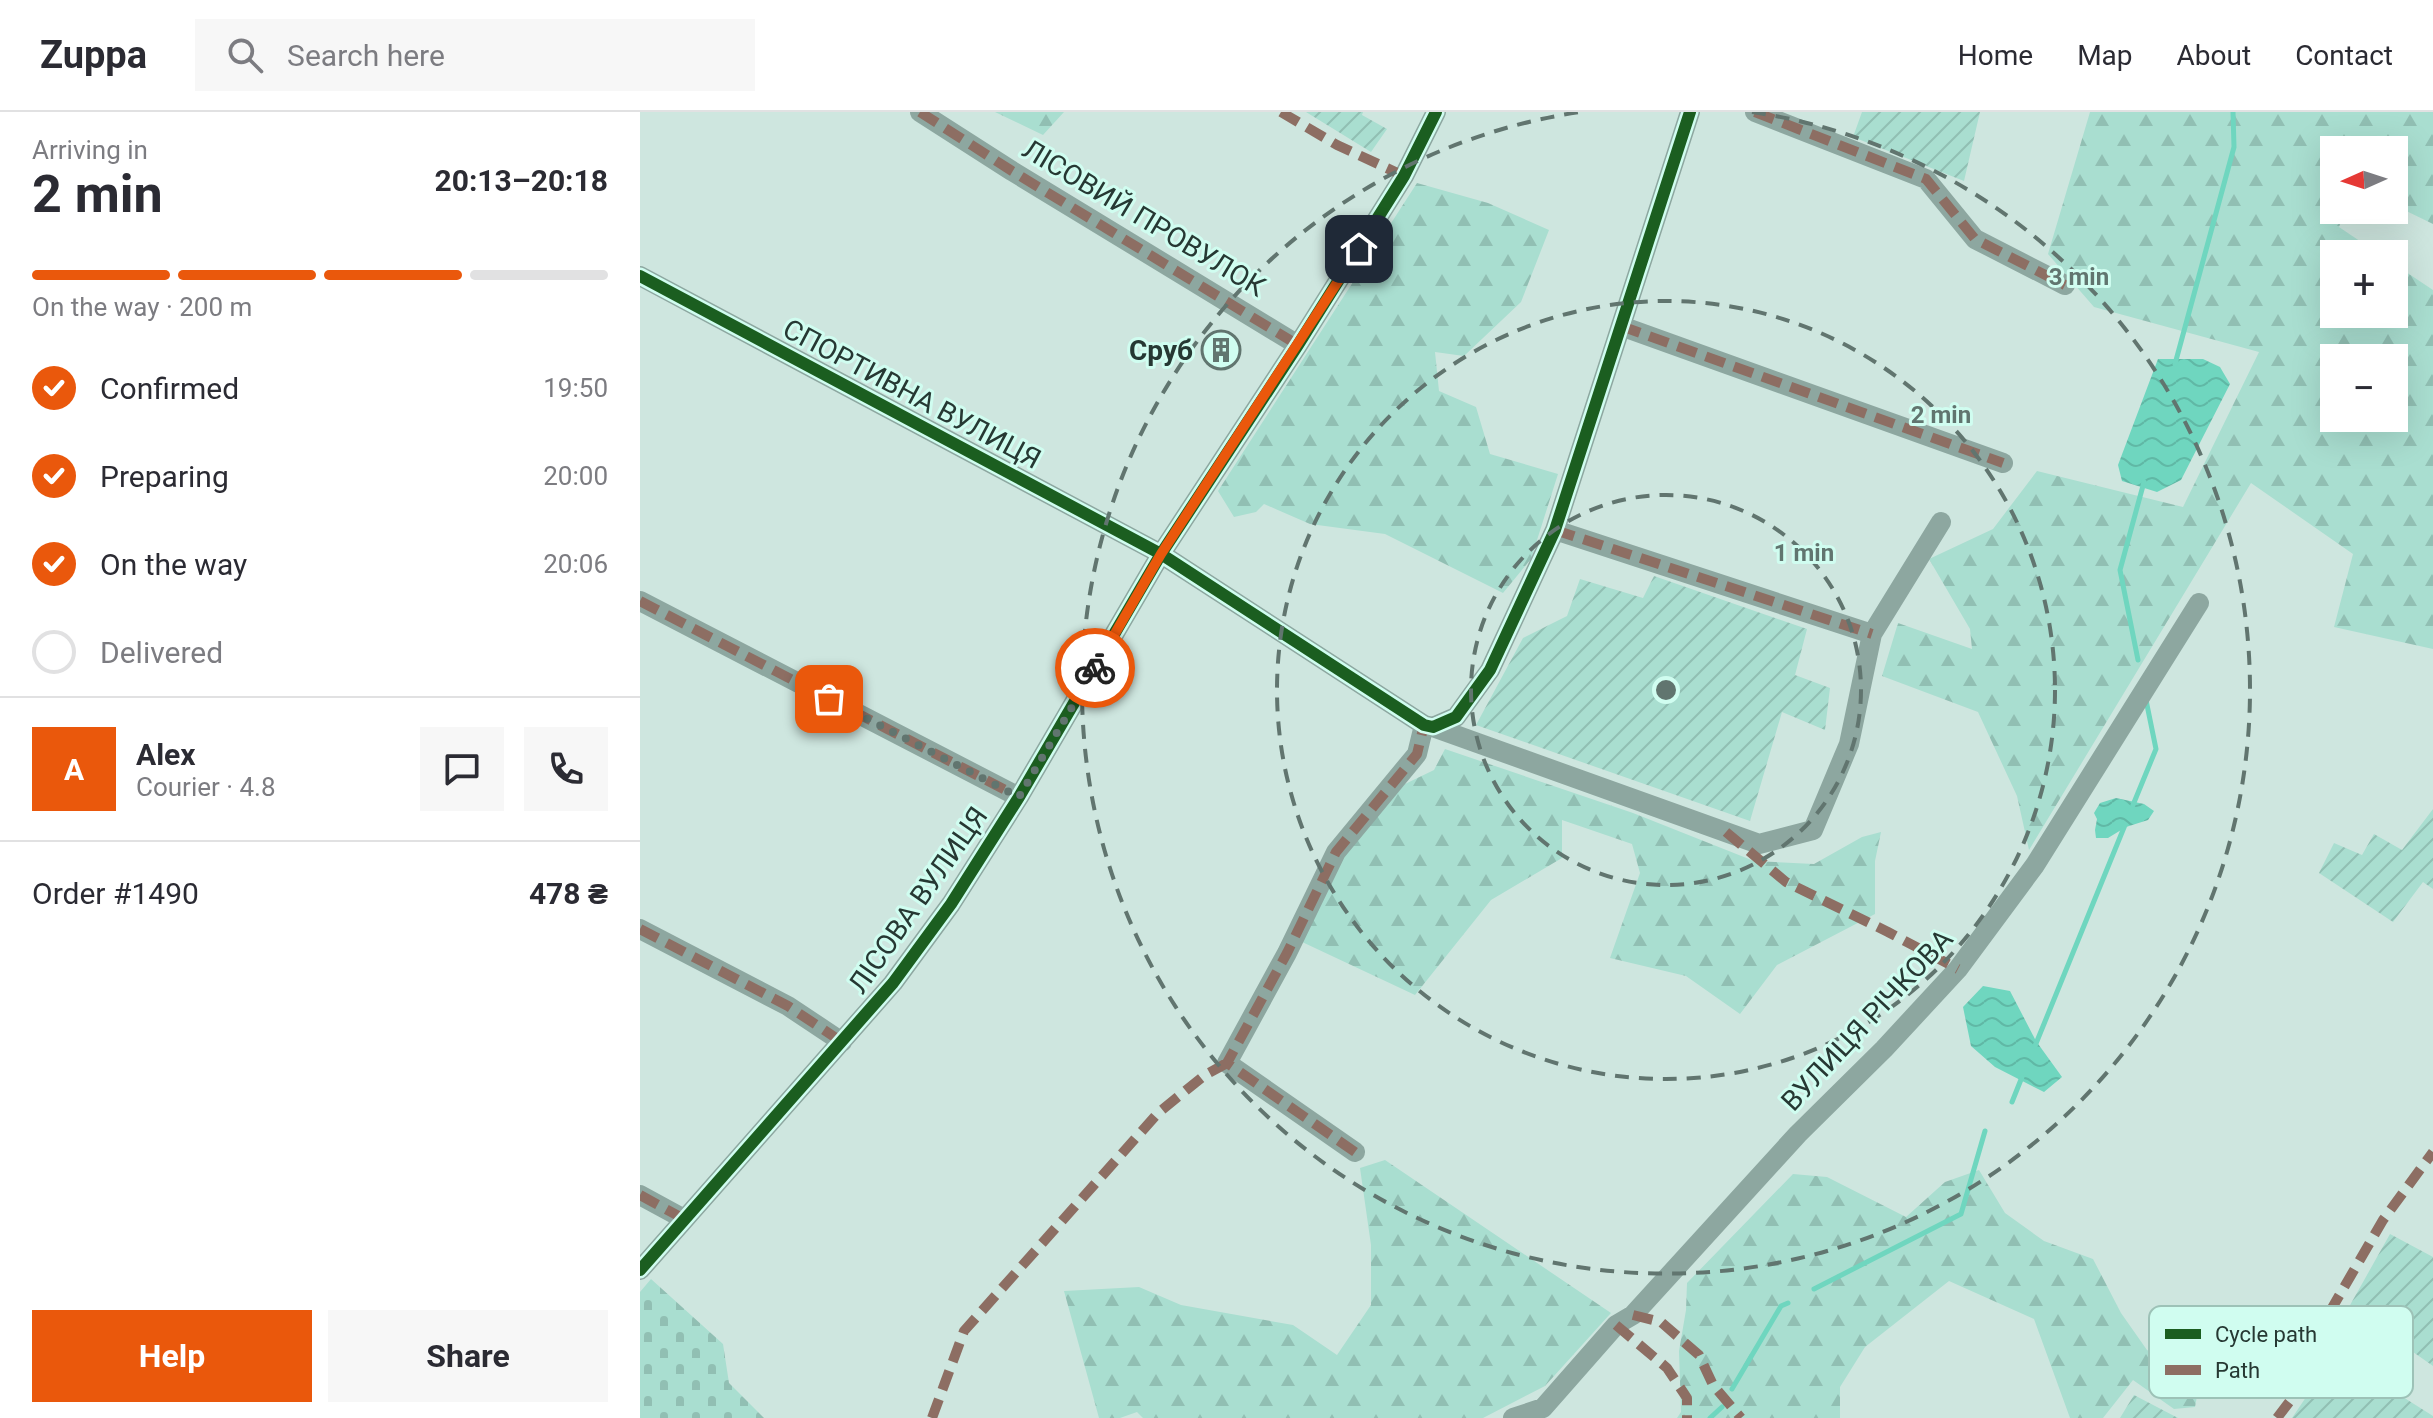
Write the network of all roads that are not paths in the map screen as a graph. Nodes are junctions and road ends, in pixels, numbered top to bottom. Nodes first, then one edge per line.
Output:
1 (920, 112) edge
2 (1436, 112) edge
3 (1690, 112) edge
4 (1755, 112) edge
5 (640, 276) edge
6 (2065, 285) dead end
7 (1621, 326) junction
8 (1298, 345) junction
9 (2003, 463) dead end
10 (1941, 522) dead end
11 (1555, 530) junction
12 (1161, 554) junction
13 (640, 601) edge
14 (2199, 603) dead end
15 (1872, 634) junction
16 (1428, 726) junction
17 (1019, 797) junction
18 (640, 929) edge
19 (842, 1042) junction
20 (1355, 1152) dead end
21 (640, 1195) edge
22 (684, 1219) junction
23 (640, 1270) edge
24 (1513, 1418) edge

1 - 8 street, ЛІСОВИЙ ПРОВУЛОК
2 - 8 street, ЛІСОВА ВУЛИЦЯ
3 - 7 street
4 - 6 street
5 - 12 street, СПОРТИВНА ВУЛИЦЯ
7 - 9 street
7 - 11 street
8 - 12 street, ЛІСОВА ВУЛИЦЯ
10 - 15 street
11 - 15 street
11 - 16 street
12 - 16 street, СПОРТИВНА ВУЛИЦЯ
12 - 17 street, ЛІСОВА ВУЛИЦЯ
13 - 17 street
14 - 24 street, ВУЛИЦЯ РІЧКОВА
15 - 16 street, СПОРТИВНА ВУЛИЦЯ
16 - 20 street
17 - 19 street, ЛІСОВА ВУЛИЦЯ
18 - 19 street
19 - 22 street, ЛІСОВА ВУЛИЦЯ
21 - 22 street
22 - 23 street, ЛІСОВА ВУЛИЦЯ

